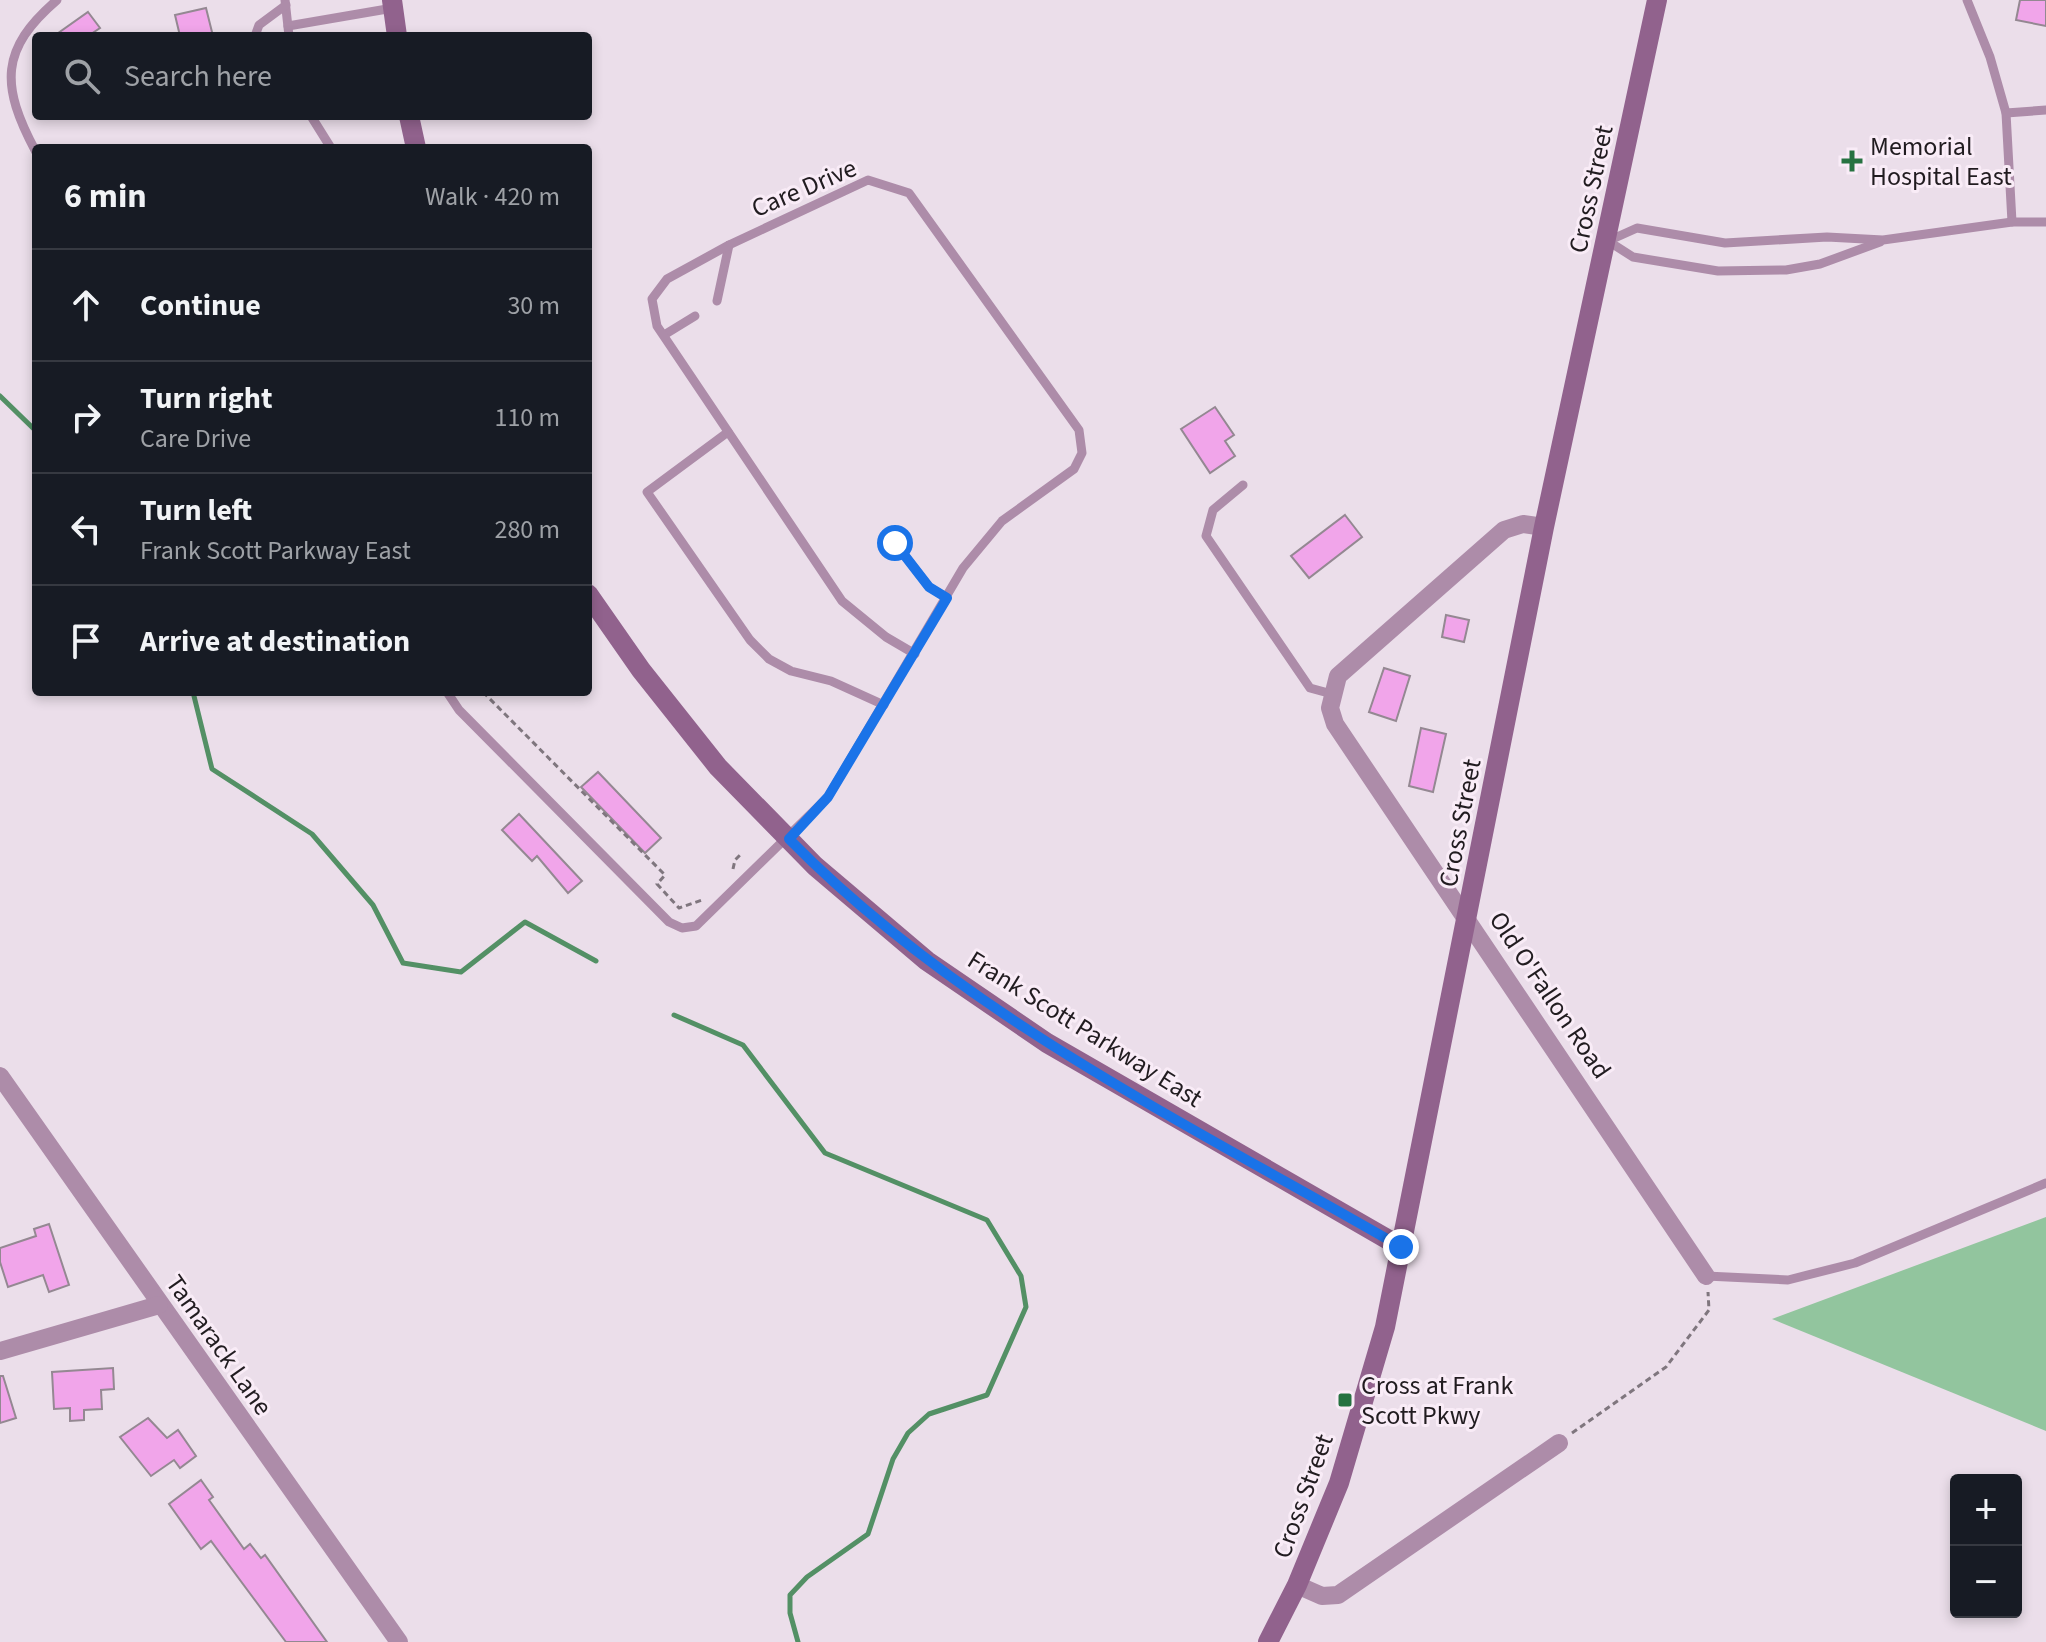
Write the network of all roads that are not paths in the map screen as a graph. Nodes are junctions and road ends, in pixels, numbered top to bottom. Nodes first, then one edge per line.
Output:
1 (57, 0) edge
2 (1657, 0) edge
3 (1967, 0) edge
4 (285, 2) edge
5 (393, 4) edge
6 (289, 31) edge
7 (256, 32) edge
8 (396, 32) edge
9 (2046, 110) edge
10 (2006, 113) junction
11 (314, 120) edge
12 (410, 120) edge
13 (328, 144) edge
14 (415, 144) edge
15 (32, 146) edge
16 (2012, 222) junction
17 (2046, 222) edge
18 (1883, 240) junction
19 (1608, 241) junction
20 (729, 245) junction
21 (717, 301) dead end
22 (695, 316) dead end
23 (664, 335) junction
24 (728, 432) junction
25 (1243, 485) dead end
26 (1544, 527) junction
27 (895, 543) dead end
28 (947, 598) junction
29 (592, 600) edge
30 (915, 654) junction
31 (1332, 694) junction
32 (450, 696) edge
33 (884, 705) junction
34 (789, 839) junction
35 (1468, 919) junction
36 (0, 1076) edge
37 (2046, 1183) edge
38 (1401, 1247) junction
39 (1706, 1276) joint
40 (159, 1305) junction
41 (0, 1351) edge
42 (1559, 1443) road end
43 (1297, 1585) junction
44 (399, 1642) edge
45 (1268, 1642) edge

1 - 15 lane
2 - 19 main road, Cross Street
3 - 10 lane
4 - 6 lane
4 - 7 lane
5 - 6 lane
5 - 8 main road
9 - 10 lane
10 - 16 lane
11 - 13 lane
12 - 14 main road
16 - 17 lane
16 - 18 lane
18 - 19 lane
18 - 19 lane
19 - 26 main road, Cross Street
20 - 21 lane
20 - 23 lane, Care Drive
20 - 28 lane, Care Drive
22 - 23 lane
23 - 24 lane, Care Drive
24 - 30 lane, Care Drive
24 - 33 lane
25 - 31 lane
26 - 31 street
26 - 35 main road, Cross Street
27 - 28 lane
28 - 30 lane, Care Drive
29 - 34 main road, Frank Scott Parkway East
30 - 33 lane, Care Drive
31 - 35 street, Old O'Fallon Road
32 - 34 lane, Care Drive
33 - 34 lane, Care Drive
34 - 38 main road, Frank Scott Parkway East
35 - 38 main road, Cross Street
35 - 39 street, Old O'Fallon Road
36 - 40 street, Tamarack Lane
37 - 39 lane
38 - 43 main road, Cross Street
40 - 41 street
40 - 44 street, Tamarack Lane
42 - 43 street
43 - 45 main road, Cross Street

